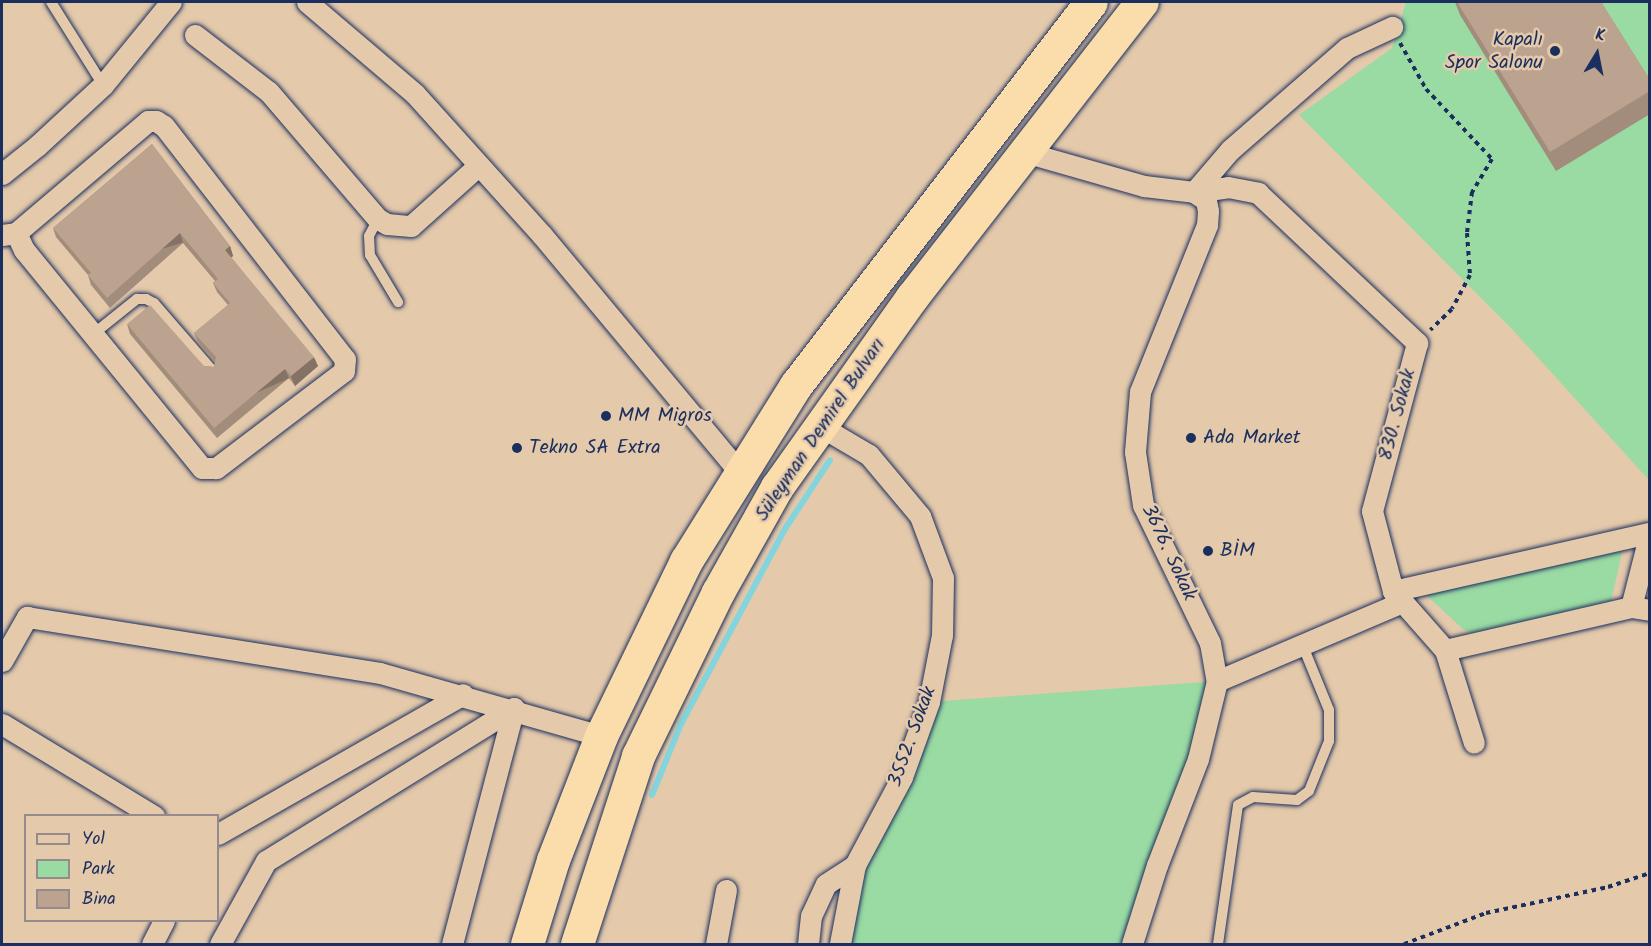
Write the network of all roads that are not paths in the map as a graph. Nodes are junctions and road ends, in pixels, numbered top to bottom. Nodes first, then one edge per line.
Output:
1 (51, 2) edge
2 (171, 2) edge
3 (307, 2) edge
4 (1091, 2) edge
5 (1142, 2) edge
6 (1392, 27) road end
7 (195, 35) dead end
8 (103, 85) junction
9 (1028, 153) junction
10 (479, 165) junction
11 (2, 174) edge
12 (1194, 192) junction
13 (378, 219) junction
14 (9, 234) edge
15 (398, 302) dead end
16 (92, 335) junction
17 (213, 371) edge
18 (820, 426) junction
19 (740, 473) junction
20 (1649, 533) edge
21 (1396, 597) junction
22 (1640, 608) edge
23 (1302, 645) junction
24 (1445, 650) junction
25 (2, 661) edge
26 (1217, 681) junction
27 (463, 694) junction
28 (514, 708) junction
29 (2, 724) edge
30 (601, 736) junction
31 (1474, 743) dead end
32 (151, 814) edge
33 (219, 833) edge
34 (855, 865) junction
35 (726, 890) dead end
36 (164, 922) edge
37 (152, 945) edge
38 (220, 945) edge
39 (452, 945) edge
40 (527, 945) edge
41 (577, 945) edge
42 (716, 945) edge
43 (808, 945) edge
44 (840, 945) edge
45 (1132, 945) edge
46 (1218, 945) edge

1 - 8 lane
2 - 8 street
3 - 10 street
4 - 19 highway, Süleyman Demirel Bulvarı
5 - 9 highway, Süleyman Demirel Bulvarı
6 - 12 street
7 - 13 street
8 - 11 street
9 - 12 street
9 - 18 highway, Süleyman Demirel Bulvarı
10 - 13 street
10 - 19 street
12 - 21 street, 830. Sokak
12 - 26 street, 3676. Sokak
13 - 15 lane
14 - 16 street
14 - 16 street
16 - 17 lane
18 - 34 street, 3552. Sokak
18 - 41 highway, Süleyman Demirel Bulvarı
19 - 30 highway, Süleyman Demirel Bulvarı
20 - 21 street
20 - 22 street
21 - 23 street
21 - 24 street, 830. Sokak
22 - 24 street
23 - 26 street
23 - 46 lane
24 - 31 street, 830. Sokak
25 - 27 street
26 - 45 street, 3676. Sokak
27 - 28 street
27 - 33 street
28 - 30 street
28 - 38 street
28 - 39 street
29 - 32 street
30 - 40 highway, Süleyman Demirel Bulvarı
34 - 43 street
34 - 44 street, 3552. Sokak
35 - 42 street
36 - 37 street

